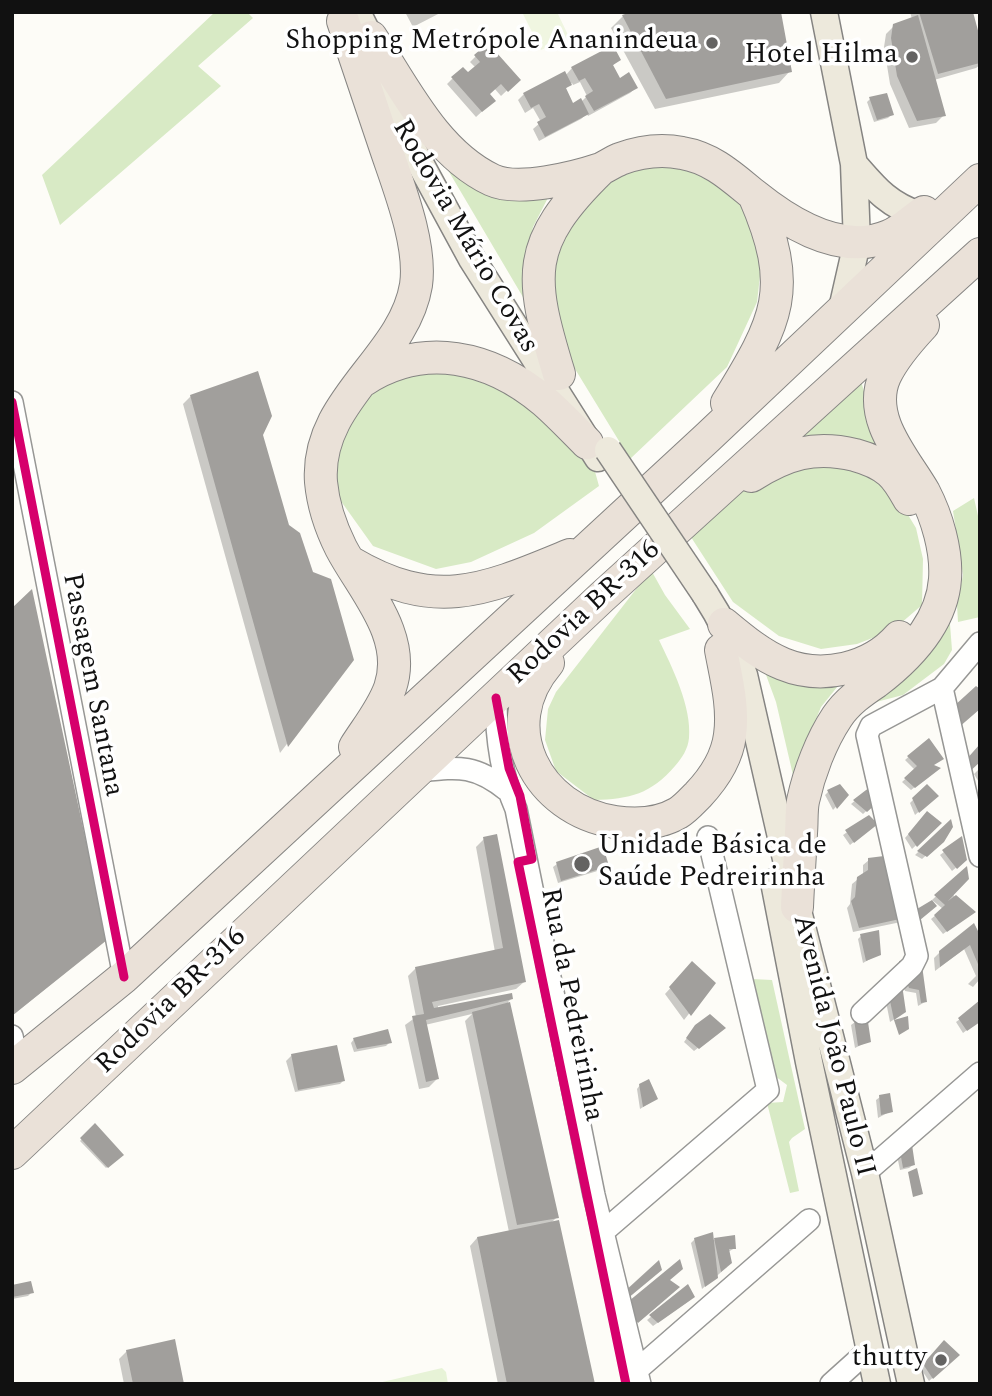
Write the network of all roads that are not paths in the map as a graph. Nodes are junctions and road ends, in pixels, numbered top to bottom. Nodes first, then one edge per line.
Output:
1 (824, 12) edge
2 (352, 20) edge
3 (854, 164) junction
4 (601, 169) junction
5 (980, 180) edge
6 (753, 194) junction
7 (919, 215) junction
8 (857, 243) junction
9 (980, 254) edge
10 (980, 272) edge
11 (842, 309) junction
12 (559, 374) junction
13 (357, 385) junction
14 (12, 402) edge
15 (707, 438) junction
16 (598, 451) junction
17 (694, 513) junction
18 (587, 548) junction
19 (350, 562) junction
20 (602, 597) junction
21 (723, 637) junction
22 (980, 643) edge
23 (942, 688) junction
24 (496, 698) junction
25 (419, 771) junction
26 (340, 778) junction
27 (508, 791) junction
28 (708, 837) dead end
29 (980, 856) edge
30 (797, 907) junction
31 (124, 977) junction
32 (862, 1013) dead end
33 (14, 1056) edge
34 (980, 1073) edge
35 (12, 1153) edge
36 (865, 1173) junction
37 (809, 1220) dead end
38 (603, 1232) junction
39 (871, 1348) junction
40 (638, 1377) edge
41 (831, 1384) edge
42 (877, 1384) edge
43 (911, 1384) edge

1 - 3 main road
2 - 4 highway
2 - 12 main road, Rodovia Mário Covas
2 - 13 highway
2 - 16 main road, Rodovia Mário Covas
3 - 7 main road
3 - 8 main road
4 - 6 highway
4 - 12 highway
5 - 7 highway
5 - 11 highway, Rodovia BR-316
6 - 8 highway
6 - 15 highway
7 - 8 highway
8 - 11 main road
9 - 17 highway, Rodovia BR-316
10 - 30 highway
11 - 15 highway, Rodovia BR-316
12 - 16 main road, Rodovia Mário Covas
13 - 16 highway
13 - 19 highway
14 - 31 street, Passagem Santana
15 - 18 highway, Rodovia BR-316
16 - 21 main road, Avenida João Paulo II, bridge
17 - 20 highway, Rodovia BR-316
17 - 21 highway
18 - 19 highway
18 - 26 highway, Rodovia BR-316
19 - 26 highway
20 - 21 highway
20 - 24 highway, Rodovia BR-316
21 - 30 main road, Avenida João Paulo II
21 - 39 main road, Avenida João Paulo II
22 - 23 street
23 - 29 street
23 - 32 street
24 - 25 highway, Rodovia BR-316
24 - 27 street, Rua da Pedreirinha
25 - 27 street
25 - 35 highway, Rodovia BR-316
26 - 31 highway, Rodovia BR-316
27 - 38 street, Rua da Pedreirinha
28 - 38 street
30 - 36 main road, Avenida João Paulo II
31 - 33 highway, Rodovia BR-316
34 - 36 street
36 - 43 main road, Avenida João Paulo II
37 - 40 street
38 - 40 street, Rua da Pedreirinha
39 - 41 street
39 - 42 main road, Avenida João Paulo II

